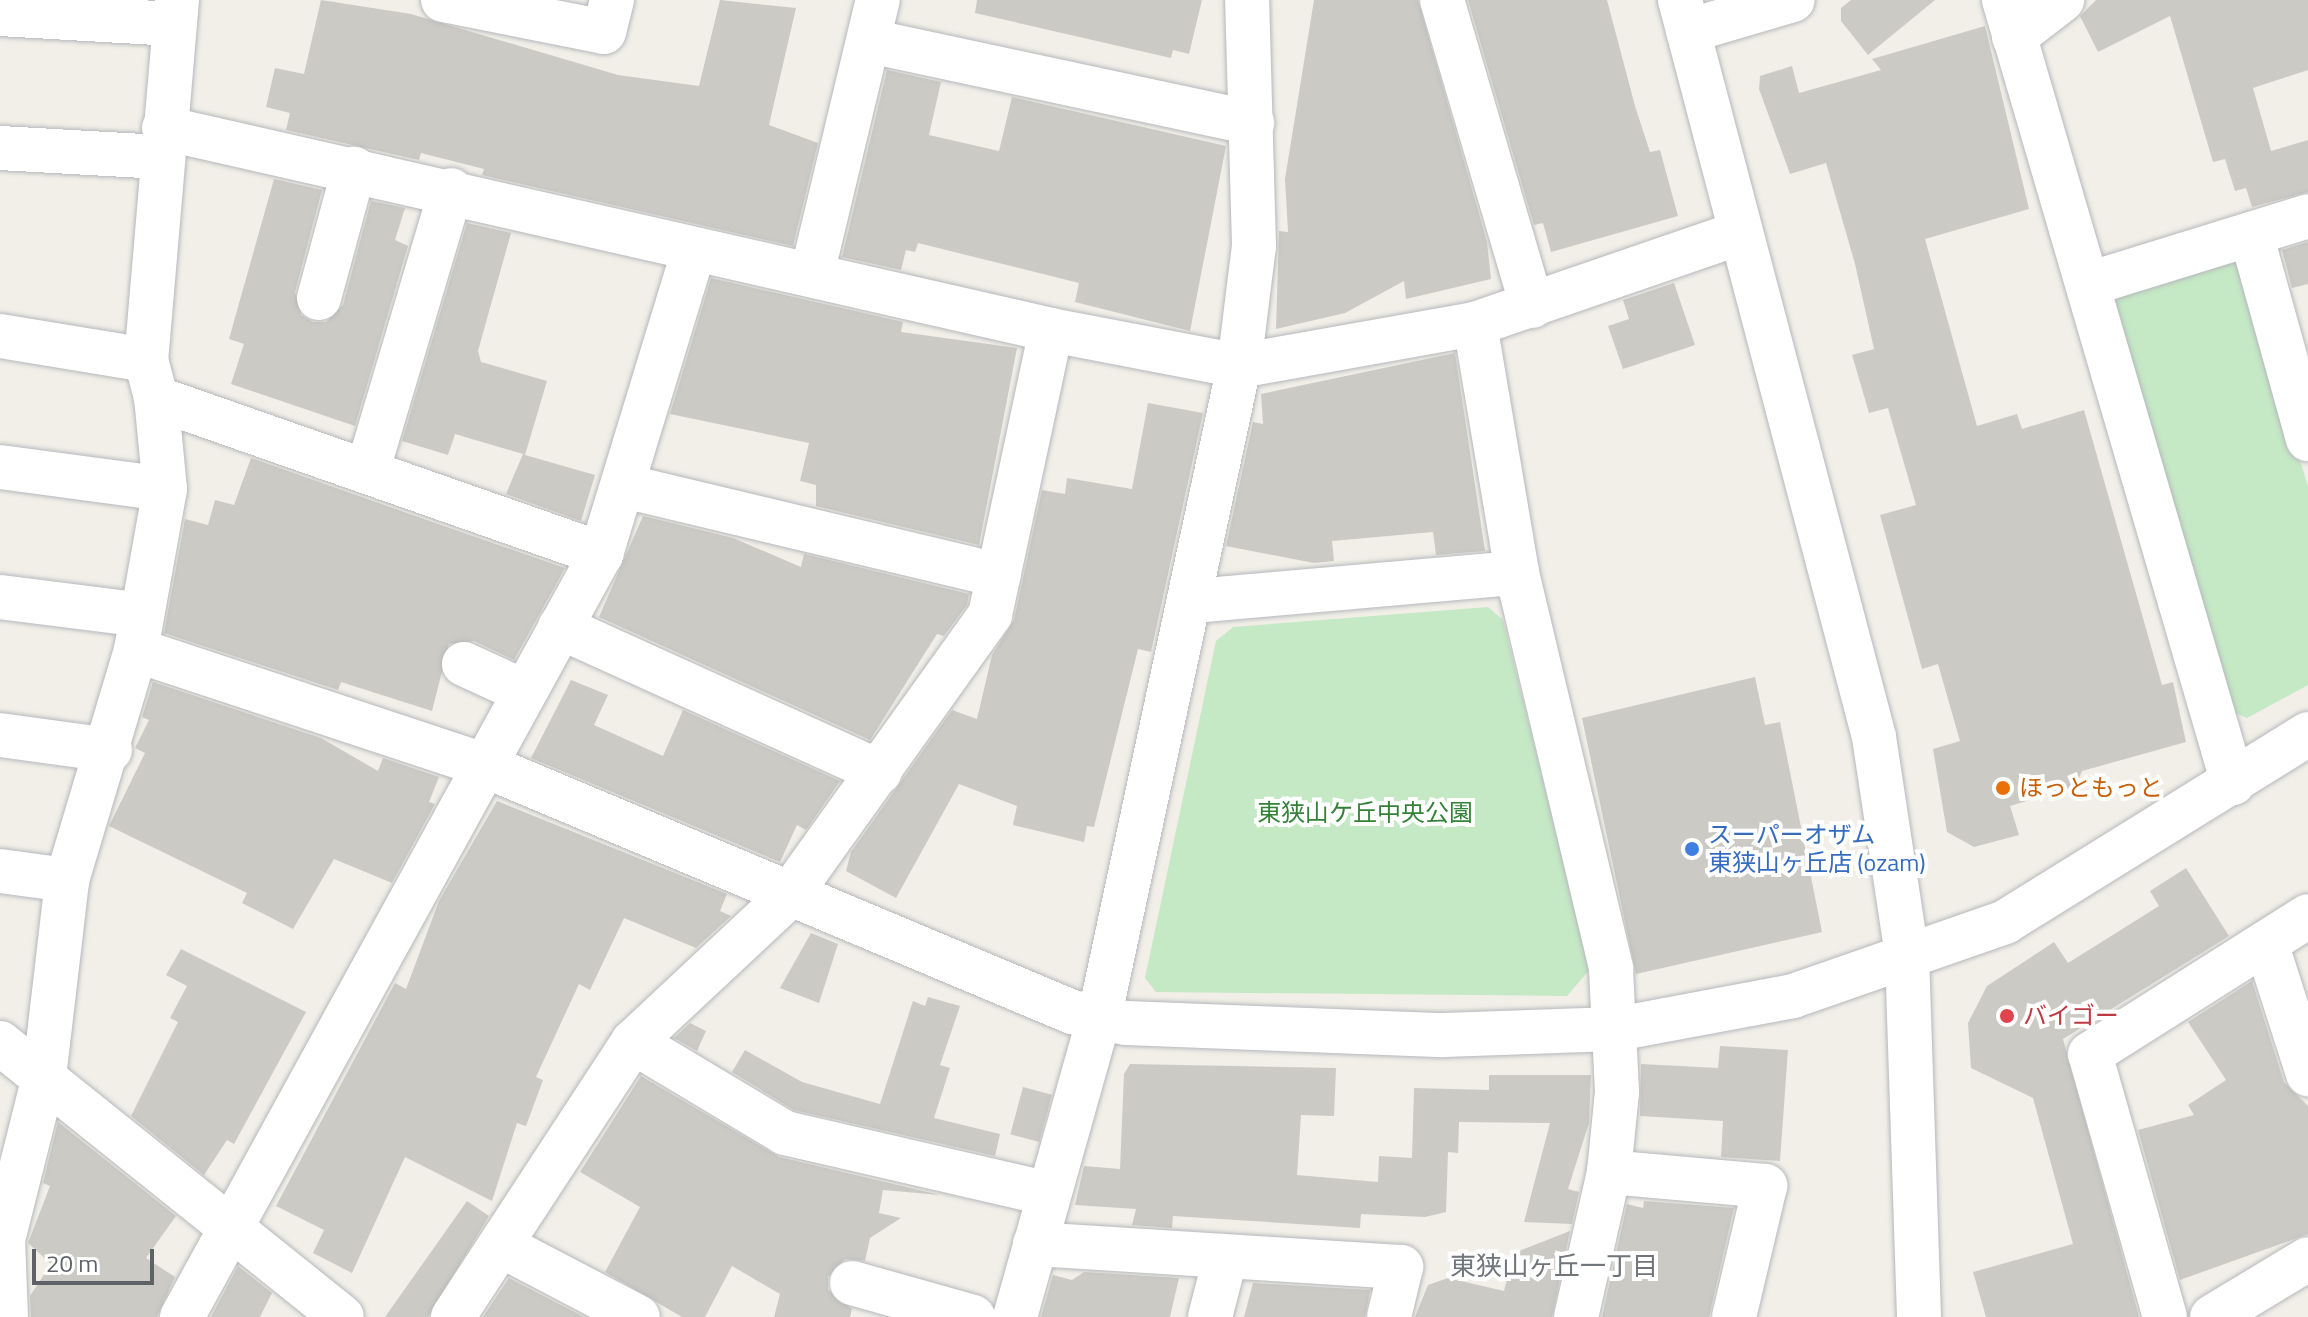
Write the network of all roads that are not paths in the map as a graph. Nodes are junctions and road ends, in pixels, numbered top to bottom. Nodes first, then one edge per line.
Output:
1 (443, 0) edge
2 (612, 0) edge
3 (1247, 0) edge
4 (1442, 0) edge
5 (1793, 0) edge
6 (2062, 0) edge
7 (175, 12) edge
8 (0, 14) edge
9 (1684, 16) edge
10 (2009, 18) edge
11 (874, 20) edge
12 (1252, 123) junction
13 (163, 142) junction
14 (0, 148) edge
15 (354, 169) junction
16 (451, 190) junction
17 (2308, 216) edge
18 (1740, 233) junction
19 (2251, 234) junction
20 (694, 250) junction
21 (812, 274) junction
22 (2092, 283) junction
23 (319, 298) dead end
24 (1532, 306) junction
25 (1475, 324) junction
26 (1051, 330) junction
27 (0, 336) edge
28 (1239, 366) junction
29 (151, 379) junction
30 (2305, 419) edge
31 (0, 467) edge
32 (368, 469) junction
33 (624, 486) junction
34 (165, 489) junction
35 (601, 554) junction
36 (1517, 573) junction
37 (999, 575) junction
38 (0, 597) edge
39 (1194, 601) junction
40 (560, 627) junction
41 (139, 633) junction
42 (464, 664) dead end
43 (525, 692) junction
44 (2308, 734) edge
45 (0, 735) edge
46 (110, 750) junction
47 (486, 766) junction
48 (880, 772) junction
49 (2233, 783) junction
50 (0, 871) edge
51 (67, 880) junction
52 (788, 897) junction
53 (2308, 916) edge
54 (2266, 943) junction
55 (1907, 955) junction
56 (1099, 1019) junction
57 (1617, 1029) junction
58 (633, 1042) junction
59 (0, 1043) edge
60 (2308, 1074) edge
61 (44, 1077) junction
62 (10, 1154) edge
63 (1609, 1172) junction
64 (1049, 1194) junction
65 (235, 1224) junction
66 (1035, 1244) junction
67 (504, 1247) junction
68 (1225, 1259) junction
69 (2308, 1259) edge
70 (852, 1283) dead end
71 (2232, 1312) edge
72 (6, 1317) edge
73 (182, 1317) edge
74 (342, 1317) edge
75 (453, 1317) edge
76 (638, 1317) edge
77 (973, 1317) edge
78 (1015, 1317) edge
79 (1210, 1317) edge
80 (1389, 1317) edge
81 (1576, 1317) edge
82 (1734, 1317) edge
83 (1919, 1317) edge
84 (2165, 1317) edge

1 - 2 street
3 - 12 street
4 - 24 street
5 - 9 street
6 - 10 street
7 - 8 street
7 - 13 street
9 - 18 street
10 - 22 street
11 - 12 street
11 - 21 street
12 - 28 street
13 - 14 street
13 - 15 street
13 - 29 street
15 - 16 street
15 - 23 street
16 - 20 street
16 - 32 street
17 - 19 street
18 - 24 street
18 - 55 street
19 - 22 street
19 - 30 street
20 - 21 street
20 - 33 street
21 - 26 street
22 - 49 street
24 - 25 street
25 - 28 street
25 - 36 street
26 - 28 street
26 - 37 street
27 - 29 street
28 - 39 street
29 - 32 street
29 - 34 street
31 - 34 street
32 - 35 street
33 - 35 street
33 - 37 street
34 - 41 street
35 - 40 street
36 - 39 street
36 - 57 street
37 - 48 street
38 - 41 street
39 - 56 street
40 - 43 street
40 - 48 street
41 - 46 street
41 - 47 street
42 - 43 street
43 - 47 street
44 - 49 street
45 - 46 street
46 - 51 street
47 - 52 street
47 - 65 street
48 - 52 street
49 - 55 street
50 - 51 street
51 - 61 street
52 - 56 street
52 - 58 street
53 - 54 street
54 - 60 street
54 - 84 street
55 - 57 street
55 - 83 street
56 - 57 street
56 - 64 street
57 - 63 street
58 - 64 street
58 - 67 street
59 - 61 street
61 - 62 street
61 - 65 street
62 - 72 street
63 - 81 street
63 - 82 street
64 - 66 street
65 - 73 street
65 - 74 street
66 - 68 street
66 - 78 street
67 - 75 street
67 - 76 street
68 - 79 street
68 - 80 street
69 - 71 street
70 - 77 street

